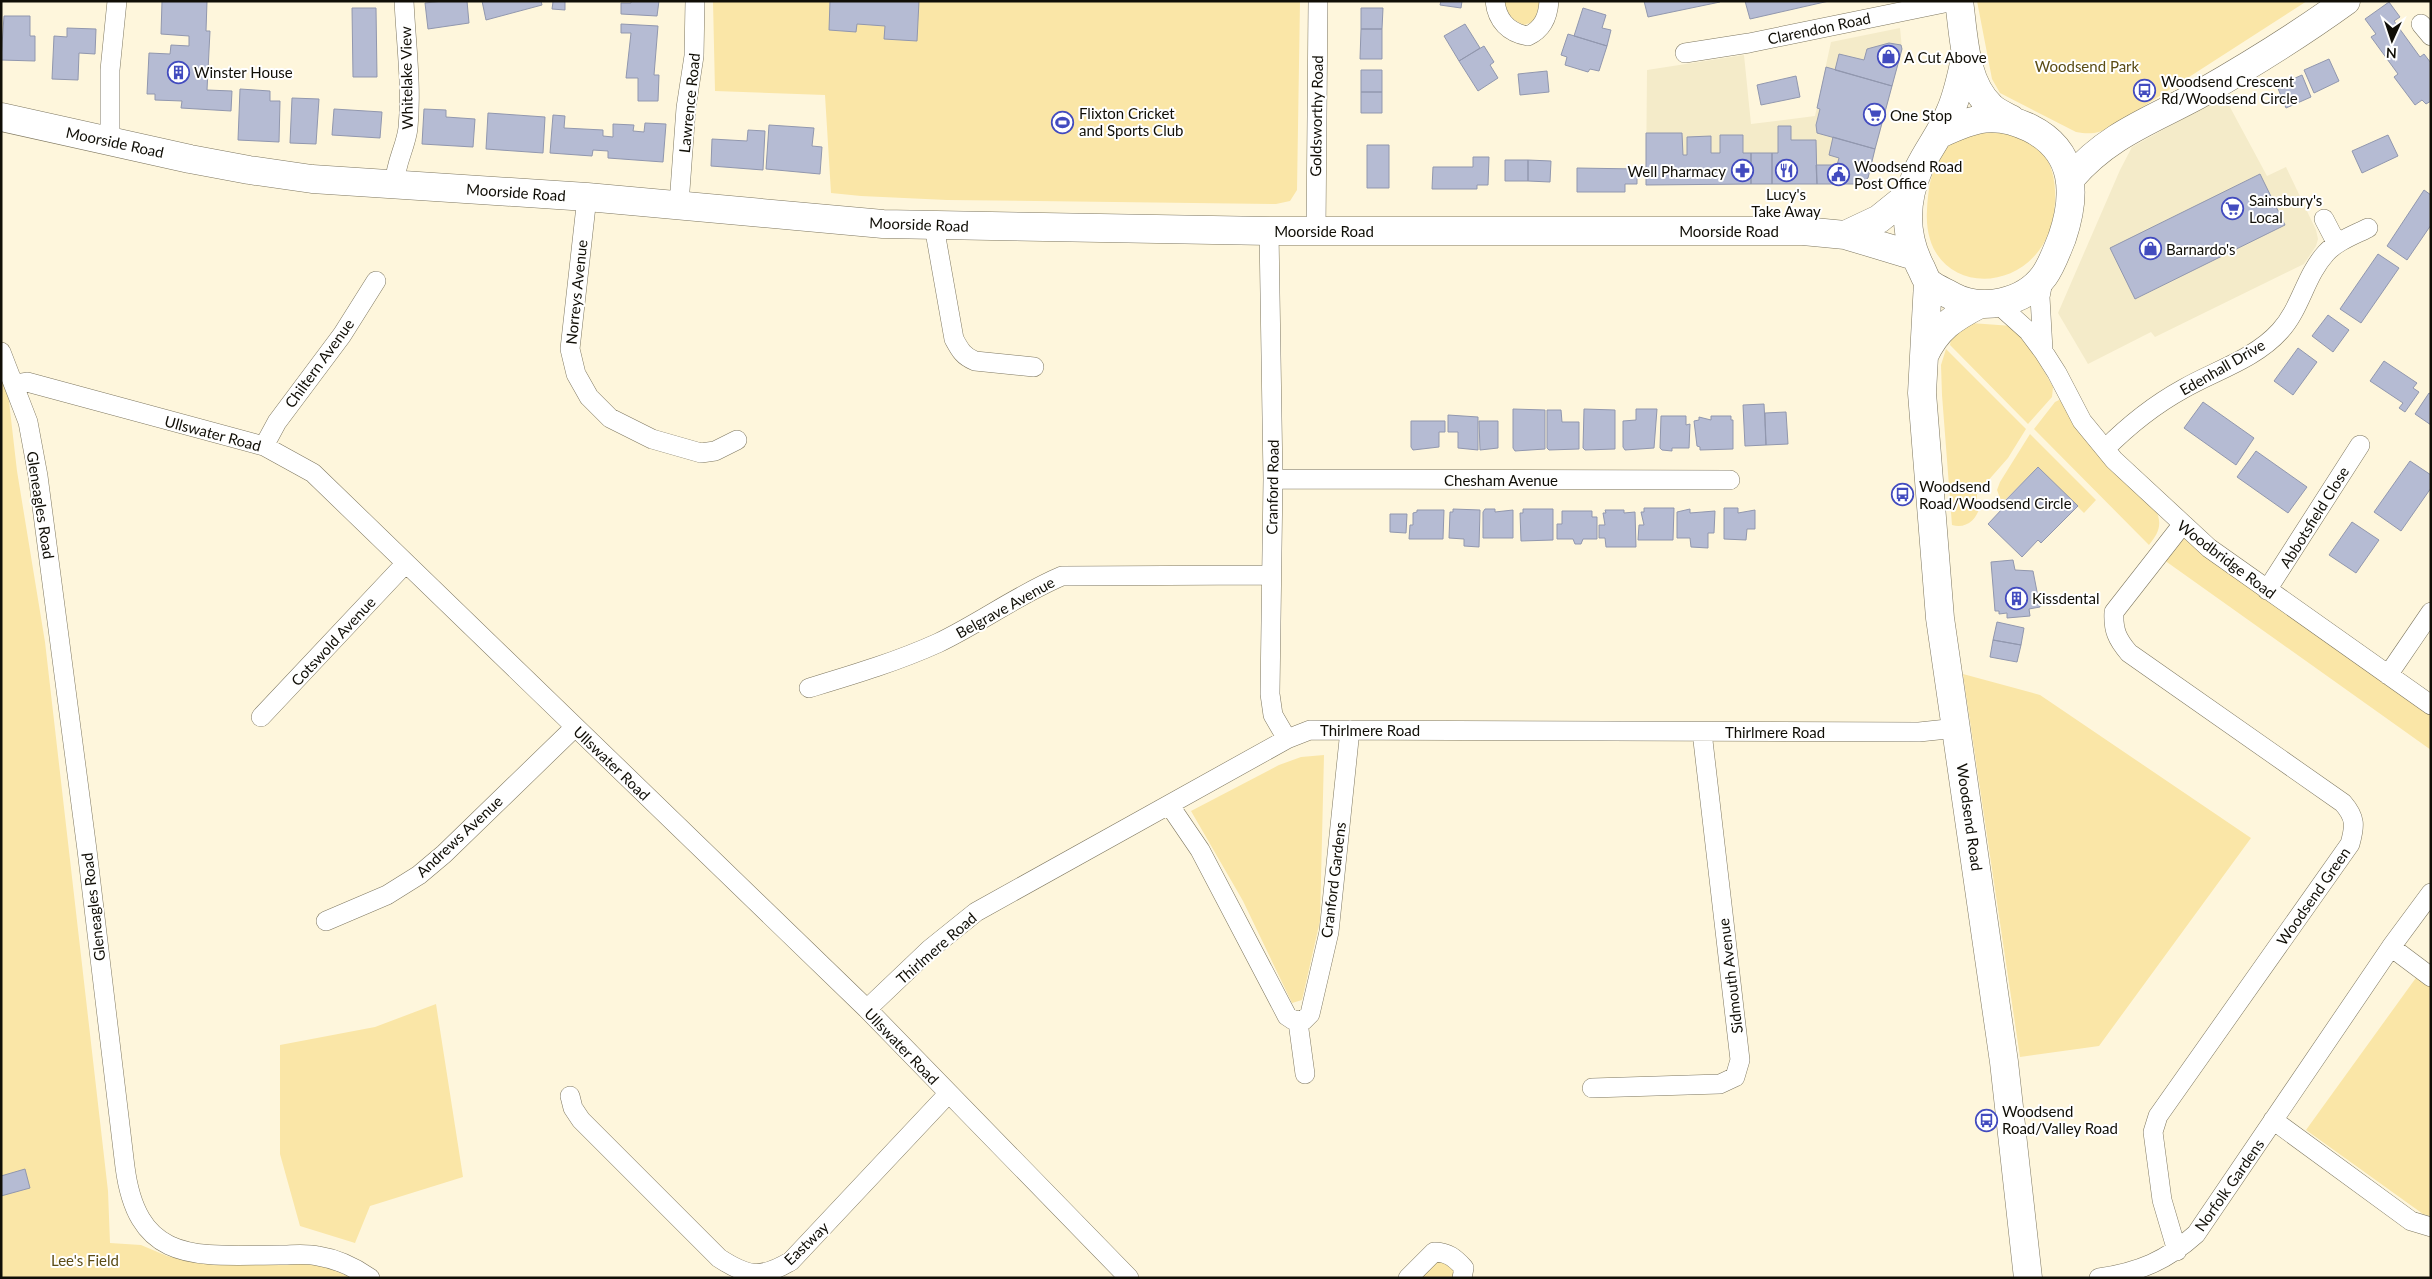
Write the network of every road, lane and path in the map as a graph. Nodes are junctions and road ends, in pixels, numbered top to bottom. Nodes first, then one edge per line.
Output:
1 (117, 1) edge
2 (404, 1) edge
3 (695, 1) edge
4 (1318, 1) edge
5 (1495, 1) edge
6 (1549, 1) edge
7 (1954, 1) edge
8 (1959, 1) edge
9 (2346, 1) edge
10 (1685, 53) dead end
11 (1966, 54) junction
12 (1, 117) edge
13 (2011, 119) junction
14 (1940, 134) junction
15 (110, 142) junction
16 (2109, 143) junction
17 (2053, 144) junction
18 (2071, 178) junction
19 (395, 183) junction
20 (1910, 194) junction
21 (587, 197) junction
22 (679, 204) junction
23 (2324, 219) dead end
24 (934, 226) junction
25 (2368, 228) dead end
26 (1269, 231) junction
27 (1316, 231) junction
28 (1845, 235) junction
29 (2337, 244) junction
30 (1915, 256) junction
31 (2044, 276) junction
32 (376, 281) dead end
33 (1928, 282) junction
34 (1989, 304) junction
35 (2043, 351) junction
36 (1, 352) edge
37 (1924, 356) junction
38 (1034, 367) dead end
39 (15, 384) junction
40 (737, 440) dead end
41 (2360, 445) dead end
42 (264, 446) junction
43 (2105, 449) junction
44 (1273, 479) junction
45 (1730, 480) dead end
46 (2182, 525) junction
47 (405, 564) junction
48 (1270, 575) junction
49 (2267, 590) junction
50 (2431, 612) edge
51 (2388, 675) junction
52 (809, 688) dead end
53 (2431, 705) edge
54 (261, 717) dead end
55 (575, 727) junction
56 (1957, 728) junction
57 (1350, 730) junction
58 (1702, 732) junction
59 (1287, 739) junction
60 (1170, 806) junction
61 (2431, 893) edge
62 (326, 921) dead end
63 (2391, 948) junction
64 (2431, 977) edge
65 (867, 1010) junction
66 (1298, 1022) junction
67 (1305, 1074) dead end
68 (1592, 1088) dead end
69 (948, 1094) junction
70 (570, 1096) dead end
71 (2273, 1120) junction
72 (2431, 1227) edge
73 (2177, 1251) junction
74 (370, 1278) edge
75 (1129, 1278) edge
76 (1408, 1278) edge
77 (1462, 1278) edge
78 (2028, 1278) edge
79 (2099, 1278) edge

1 - 15 street
2 - 19 street, Whitelake View
3 - 22 street, Lawrence Road
4 - 27 street, Goldsworthy Road
5 - 6 street
7 - 10 street, Clarendon Road
8 - 11 street
9 - 16 street
11 - 13 street
11 - 14 street
12 - 15 street, Moorside Road
13 - 14 street
13 - 17 street
14 - 20 street
15 - 19 street, Moorside Road
16 - 17 street
16 - 18 street
17 - 18 street
18 - 31 street
19 - 21 street, Moorside Road
20 - 28 street, Moorside Road
20 - 30 street
21 - 22 street, Moorside Road
21 - 40 street, Norreys Avenue
22 - 24 street, Moorside Road
23 - 29 street
24 - 26 street, Moorside Road
24 - 38 street
25 - 29 street, Edenhall Drive
26 - 27 street, Moorside Road
26 - 44 street, Cranford Road
27 - 28 street, Moorside Road
28 - 30 street, Moorside Road
29 - 43 street, Edenhall Drive
30 - 33 street
31 - 34 street
31 - 35 street, Woodbridge Road
32 - 42 street, Chiltern Avenue
33 - 34 street
33 - 37 street, Woodsend Road
34 - 35 street, Woodbridge Road
34 - 37 street, Woodsend Road
35 - 43 street, Woodbridge Road
36 - 39 street, Gleneagles Road
37 - 56 street, Woodsend Road
39 - 42 street, Ullswater Road
39 - 74 street, Gleneagles Road
41 - 49 street, Abbotsfield Close
42 - 47 street, Ullswater Road
43 - 46 street, Woodbridge Road
44 - 45 street, Chesham Avenue
44 - 48 street, Cranford Road
46 - 49 street, Woodbridge Road
46 - 73 street, Woodsend Green
47 - 54 street, Cotswold Avenue
47 - 55 street, Ullswater Road
48 - 52 street, Belgrave Avenue
48 - 59 street, Cranford Road
49 - 51 street, Woodbridge Road
50 - 51 street
51 - 53 street, Woodbridge Road
55 - 62 street, Andrews Avenue
55 - 65 street, Ullswater Road
56 - 58 street, Thirlmere Road
56 - 78 street, Woodsend Road
57 - 58 street, Thirlmere Road
57 - 59 street, Thirlmere Road
57 - 66 street, Cranford Gardens
58 - 68 street, Sidmouth Avenue
59 - 60 street, Thirlmere Road
60 - 65 street, Thirlmere Road
60 - 66 street
61 - 63 street, Norfolk Gardens
63 - 64 street
63 - 71 street, Norfolk Gardens
65 - 69 street, Ullswater Road
66 - 67 street
69 - 70 street, Eastway
69 - 75 street, Ullswater Road
71 - 72 street
71 - 73 street, Norfolk Gardens
73 - 79 street, Norfolk Gardens
76 - 77 street

